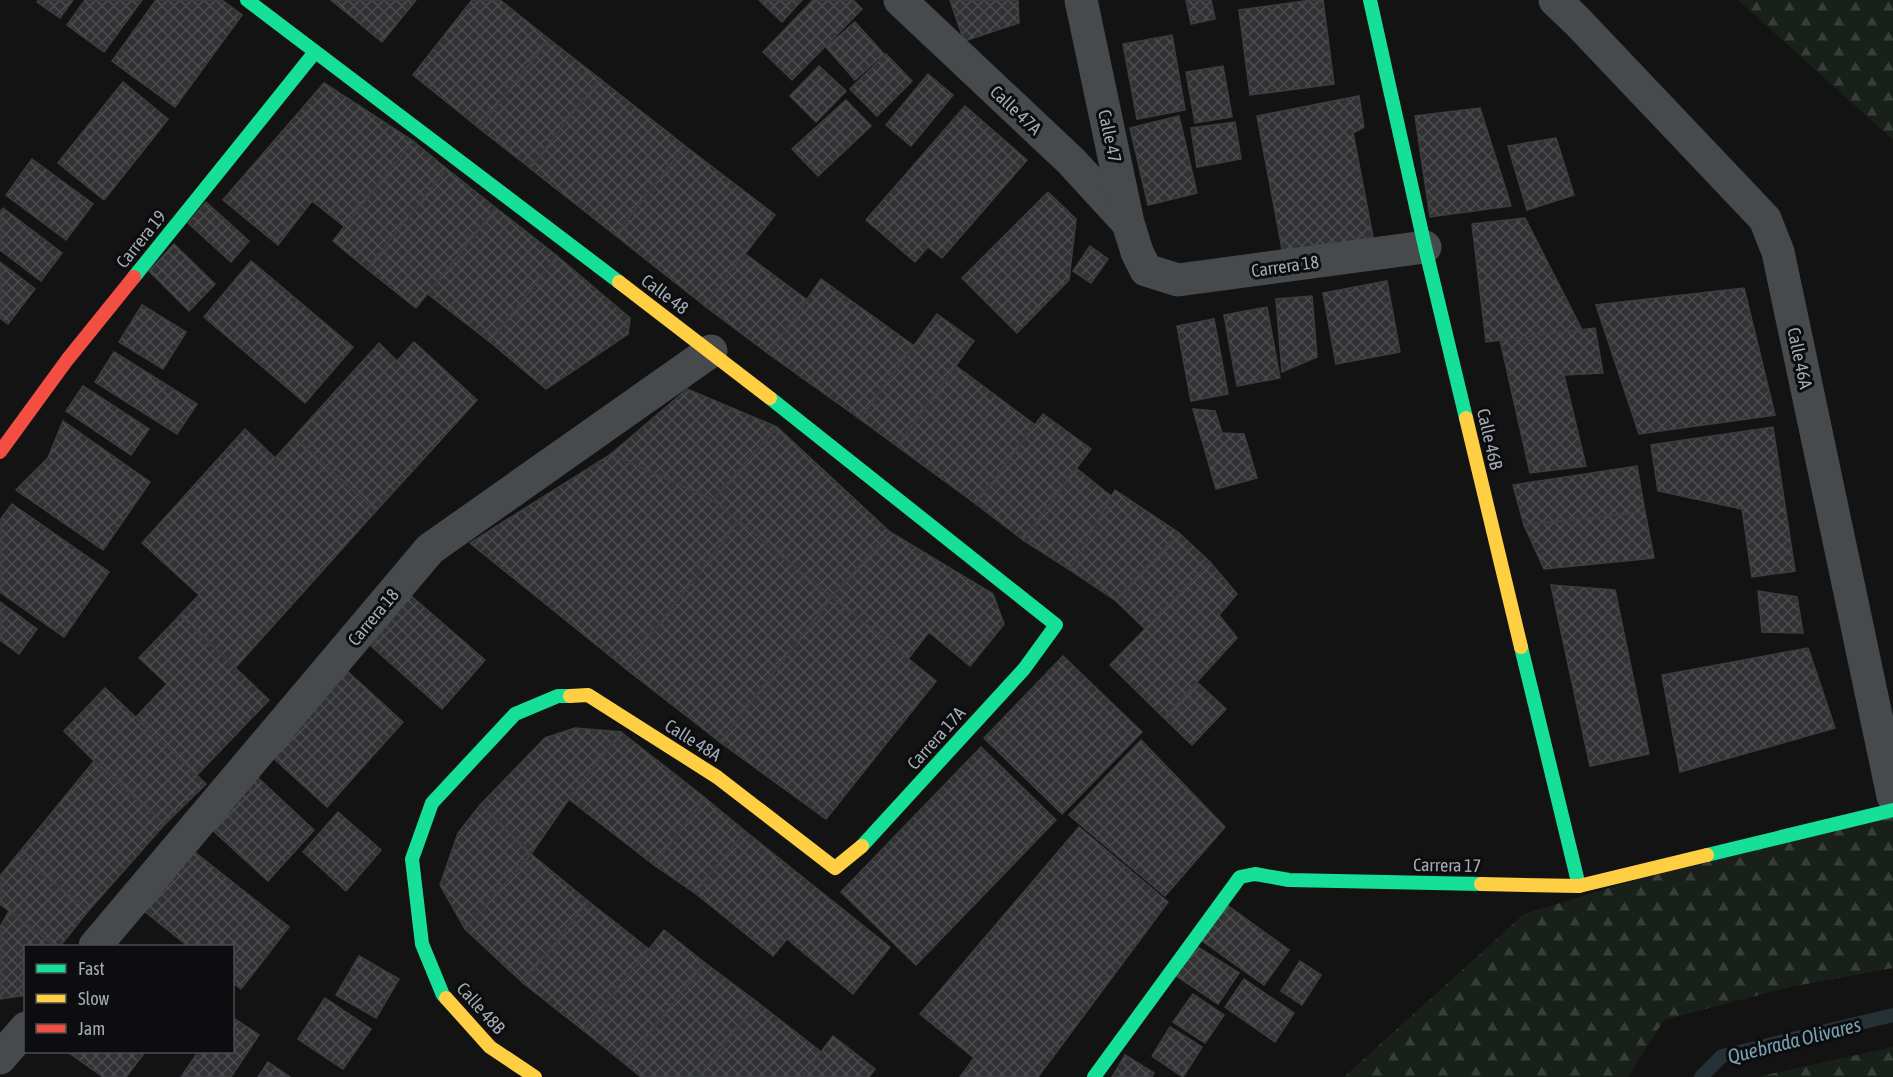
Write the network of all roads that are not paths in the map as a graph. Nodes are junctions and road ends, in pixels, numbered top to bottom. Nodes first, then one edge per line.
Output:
1 (247, 0) edge
2 (900, 0) edge
3 (1081, 0) edge
4 (1370, 0) edge
5 (1555, 0) edge
6 (315, 52) junction
7 (1128, 224) junction
8 (1425, 247) junction
9 (1146, 270) joint
10 (711, 351) junction
11 (0, 452) edge
12 (1056, 625) joint
13 (1893, 796) edge
14 (1893, 810) edge
15 (835, 868) joint
16 (1579, 886) junction
17 (422, 944) joint
18 (96, 945) edge
19 (24, 1030) edge
20 (0, 1058) edge
21 (0, 1066) edge
22 (21, 1077) edge
23 (535, 1077) edge
24 (1094, 1077) edge

1 - 6 street, Calle 48
2 - 7 street, Calle 47A
3 - 7 street, Calle 47
4 - 8 street, Calle 46B
5 - 13 street, Calle 46A
6 - 10 street, Calle 48
6 - 11 street, Carrera 19
7 - 9 street, Calle 47
8 - 9 street, Carrera 18
8 - 16 street, Calle 46B
10 - 12 street, Calle 48
10 - 18 street, Carrera 18
12 - 15 street, Carrera 17A
14 - 16 street, Carrera 17
15 - 17 street, Calle 48A
16 - 24 street, Carrera 17
17 - 23 street, Calle 48B
19 - 20 street
21 - 22 street

